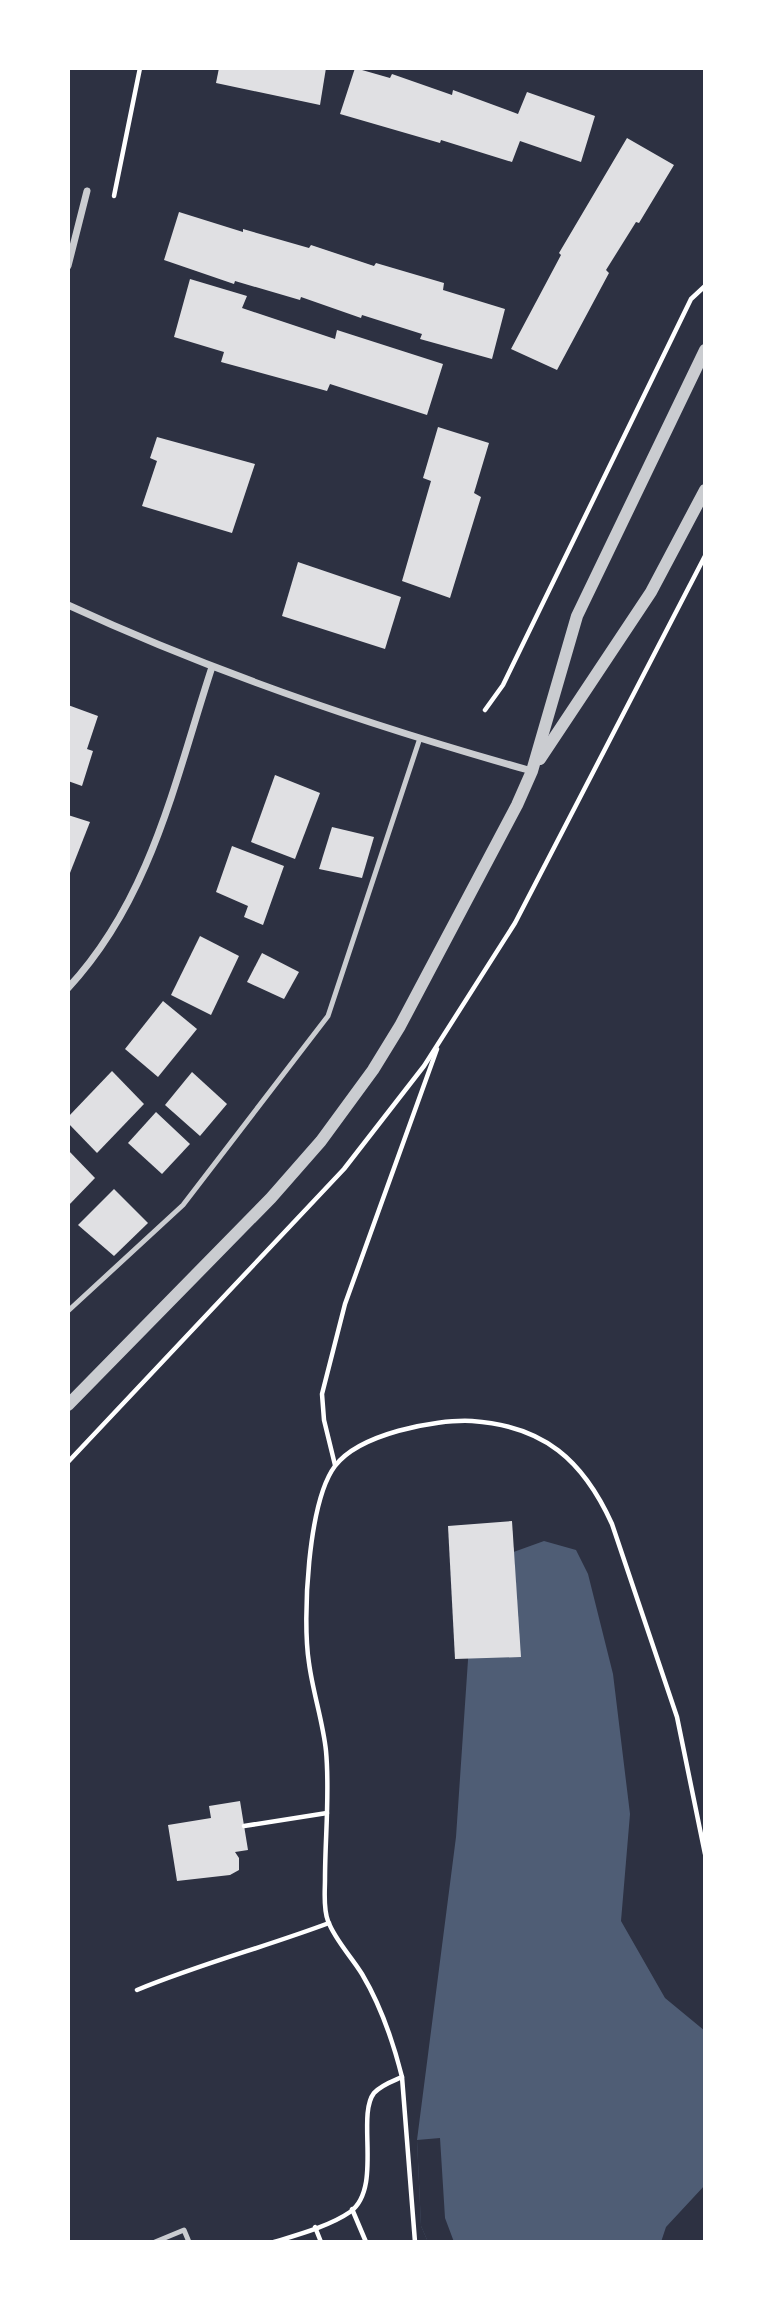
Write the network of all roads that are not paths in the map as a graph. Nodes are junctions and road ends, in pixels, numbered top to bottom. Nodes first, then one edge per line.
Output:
1 (87, 191) dead end
2 (68, 266) edge
3 (705, 351) edge
4 (705, 489) edge
5 (68, 605) edge
6 (212, 667) junction
7 (420, 738) junction
8 (532, 771) junction
9 (68, 988) edge
10 (68, 1311) edge
11 (68, 1405) edge
12 (155, 2242) edge
13 (189, 2242) edge

1 - 2 street
3 - 8 street
4 - 8 street
5 - 6 street
6 - 7 street
6 - 9 street
7 - 8 street
7 - 10 lane
8 - 11 street
12 - 13 lane

